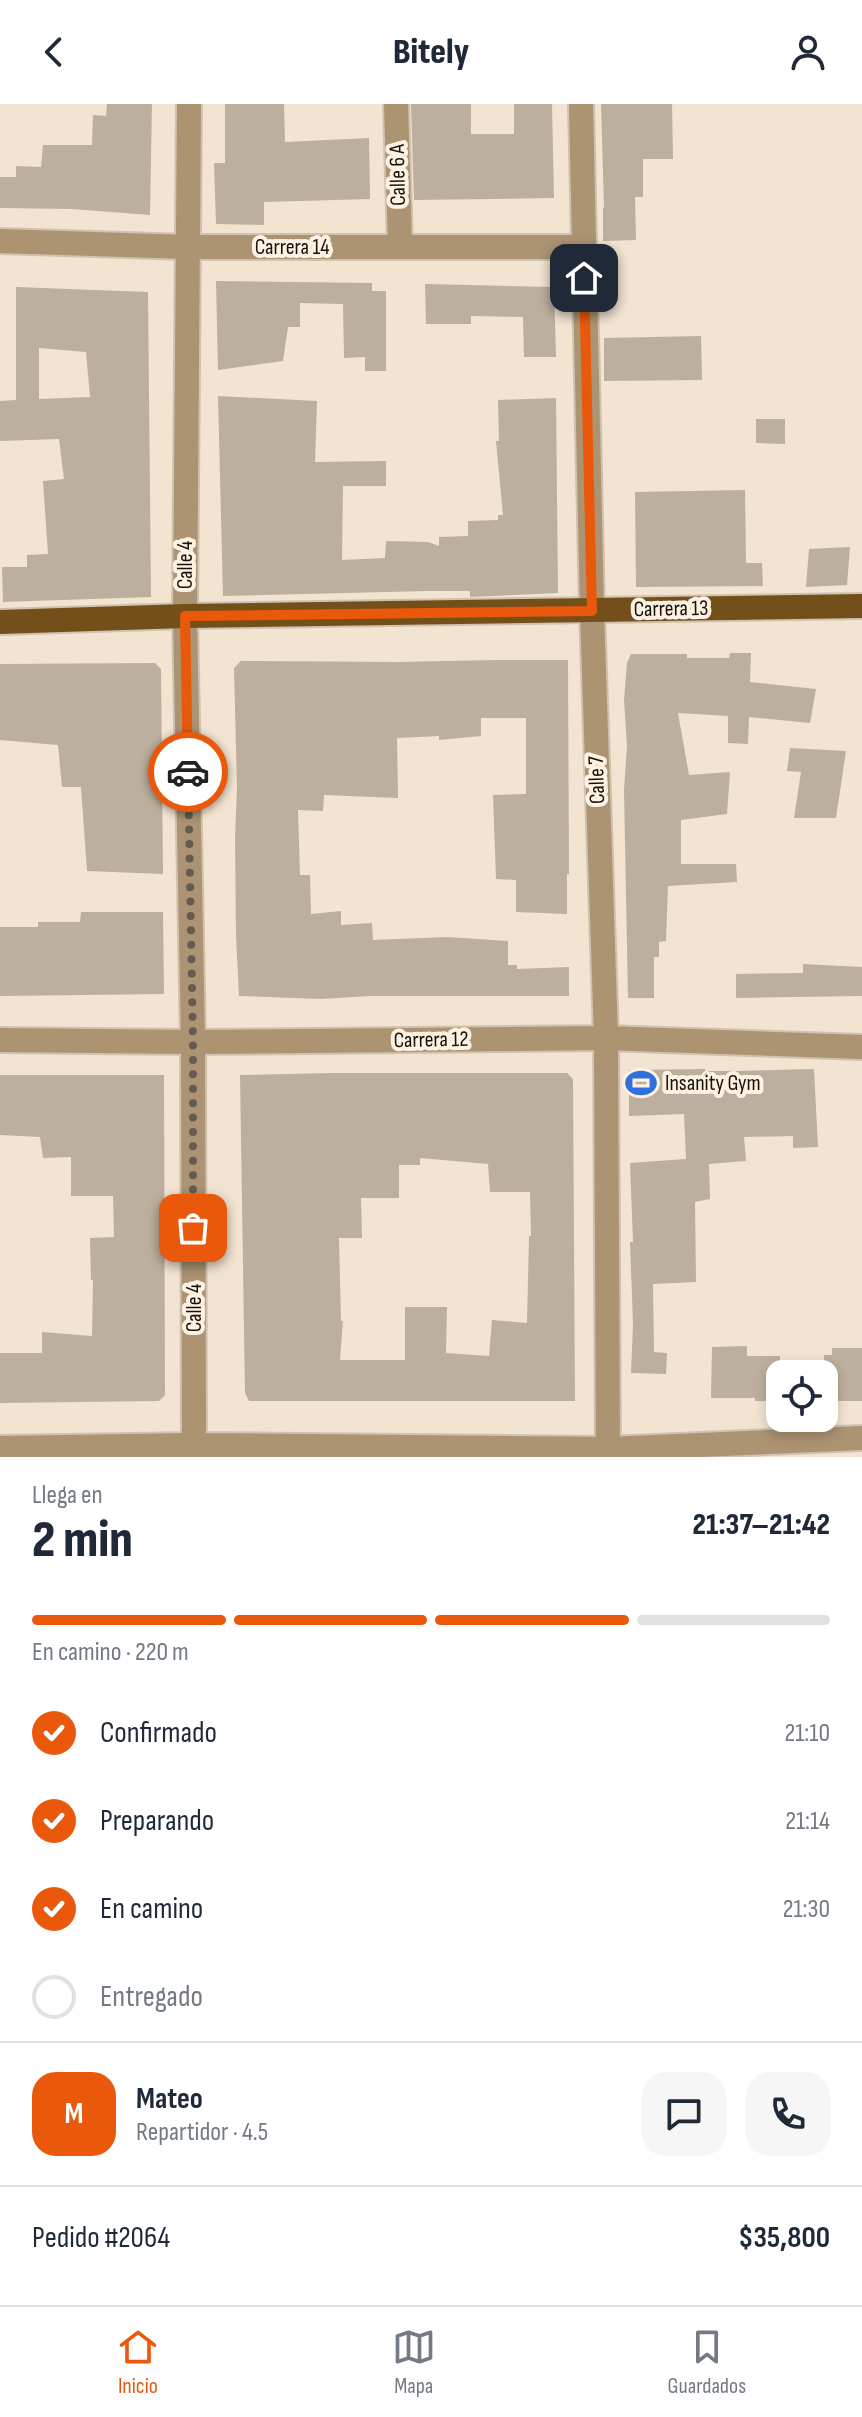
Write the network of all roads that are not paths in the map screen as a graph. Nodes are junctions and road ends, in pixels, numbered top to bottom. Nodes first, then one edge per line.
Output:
1 (189, 104) edge
2 (396, 104) edge
3 (581, 104) edge
4 (0, 241) edge
5 (187, 247) junction
6 (400, 247) junction
7 (583, 247) junction
8 (862, 606) edge
9 (592, 611) junction
10 (185, 616) junction
11 (0, 622) edge
12 (606, 1038) junction
13 (0, 1040) edge
14 (193, 1042) junction
15 (862, 1047) edge
16 (862, 1438) edge
17 (0, 1448) edge
18 (194, 1451) edge
19 (608, 1453) edge

1 - 5 street, Calle 4
2 - 6 street, Calle 6 A
3 - 7 street, Calle 7
4 - 5 street, Carrera 14
5 - 6 street, Carrera 14
5 - 10 street, Calle 4
6 - 7 street, Carrera 14
7 - 9 street, Calle 7
8 - 9 main road, Carrera 13
9 - 10 main road, Carrera 13
9 - 12 street, Calle 7
10 - 11 main road, Carrera 13
10 - 14 street, Calle 4
12 - 14 street, Carrera 12
12 - 15 street, Carrera 12
12 - 19 street, Calle 7
13 - 14 street, Carrera 12
14 - 18 street, Calle 4
16 - 19 street
17 - 18 street
18 - 19 street

